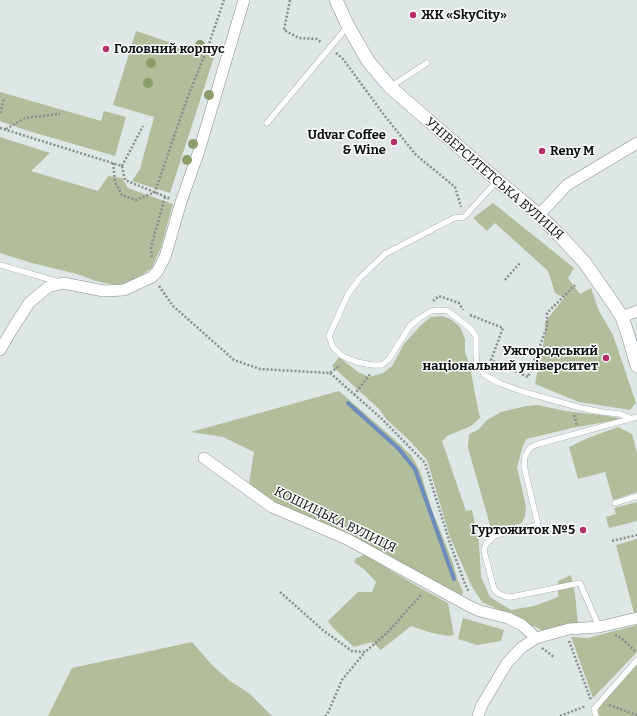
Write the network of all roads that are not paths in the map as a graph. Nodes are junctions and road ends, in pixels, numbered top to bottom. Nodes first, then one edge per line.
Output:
1 (244, 0) edge
2 (336, 0) edge
3 (348, 26) junction
4 (427, 63) dead end
5 (390, 87) junction
6 (267, 123) dead end
7 (637, 143) edge
8 (497, 180) junction
9 (539, 215) junction
10 (0, 265) edge
11 (63, 283) junction
12 (637, 311) edge
13 (622, 317) junction
14 (0, 350) edge
15 (637, 366) edge
16 (635, 418) edge
17 (204, 458) dead end
18 (637, 496) edge
19 (615, 503) dead end
20 (637, 618) edge
21 (599, 627) junction
22 (536, 638) junction
23 (637, 660) edge
24 (478, 716) edge
25 (596, 716) edge

1 - 11 street
2 - 3 street, УНІВЕРСИТЕТСЬКА ВУЛИЦЯ
3 - 5 street, УНІВЕРСИТЕТСЬКА ВУЛИЦЯ
3 - 6 lane
4 - 5 lane
5 - 8 street, УНІВЕРСИТЕТСЬКА ВУЛИЦЯ
7 - 9 street
8 - 9 street, УНІВЕРСИТЕТСЬКА ВУЛИЦЯ
8 - 16 lane
9 - 13 street, УНІВЕРСИТЕТСЬКА ВУЛИЦЯ
10 - 11 lane
11 - 14 street
12 - 13 street
13 - 15 street, УНІВЕРСИТЕТСЬКА ВУЛИЦЯ
16 - 21 lane
17 - 22 street, КОШИЦЬКА ВУЛИЦЯ
18 - 19 lane
20 - 21 street
21 - 22 street
22 - 24 street
23 - 25 lane

